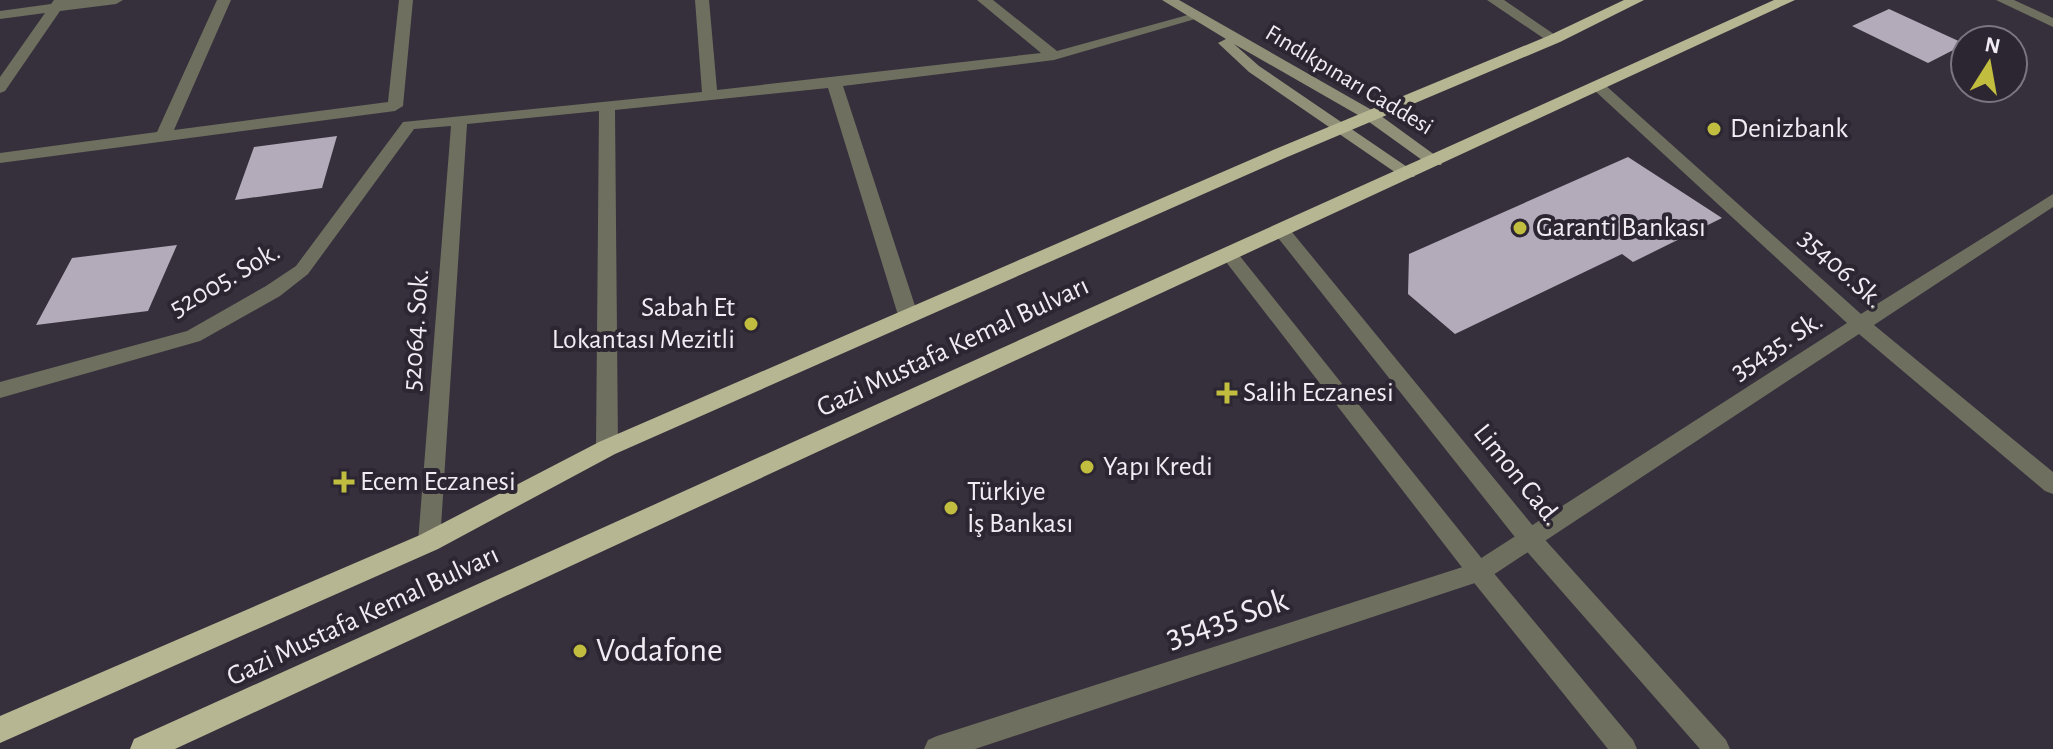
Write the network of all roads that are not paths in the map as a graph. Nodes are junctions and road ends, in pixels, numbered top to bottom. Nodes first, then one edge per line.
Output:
1 (116, 0) edge
2 (224, 0) edge
3 (406, 0) edge
4 (702, 0) edge
5 (984, 0) edge
6 (1169, 0) edge
7 (1494, 0) edge
8 (1636, 0) edge
9 (1787, 0) edge
10 (2003, 0) edge
11 (58, 3) edge
12 (0, 15) edge
13 (1195, 17) junction
14 (2053, 23) edge
15 (1554, 39) junction
16 (1054, 56) junction
17 (834, 82) junction
18 (1599, 87) junction
19 (0, 88) edge
20 (710, 96) junction
21 (395, 106) junction
22 (607, 106) junction
23 (1371, 116) junction
24 (459, 121) junction
25 (409, 125) junction
26 (1341, 129) junction
27 (163, 137) junction
28 (0, 158) edge
29 (1435, 161) junction
30 (1408, 173) junction
31 (2053, 199) edge
32 (1281, 230) junction
33 (1229, 254) junction
34 (908, 315) junction
35 (1861, 325) junction
36 (0, 390) edge
37 (607, 448) junction
38 (2053, 485) edge
39 (1530, 539) junction
40 (429, 542) junction
41 (1479, 572) junction
42 (0, 730) edge
43 (190, 738) edge
44 (144, 749) edge
45 (937, 749) edge
46 (1624, 749) edge
47 (1717, 749) edge

1 - 11 street
2 - 27 street
3 - 21 street
4 - 20 street
5 - 16 street
6 - 13 main road, Fındıkpınarı Caddesi
7 - 15 street
8 - 15 highway, Gazi Mustafa Kemal Bulvarı
9 - 18 highway, Gazi Mustafa Kemal Bulvarı
10 - 14 street
11 - 12 street
11 - 19 street
13 - 16 street
13 - 23 main road, Fındıkpınarı Caddesi
13 - 26 main road, Fındıkpınarı Caddesi
15 - 23 highway, Gazi Mustafa Kemal Bulvarı
16 - 17 street
17 - 20 street
17 - 34 street
18 - 29 highway, Gazi Mustafa Kemal Bulvarı
18 - 35 street, 35406.Sk.
20 - 22 street
21 - 25 street
21 - 27 street
22 - 24 street
22 - 37 street
23 - 26 highway, Gazi Mustafa Kemal Bulvarı
23 - 29 main road, Fındıkpınarı Caddesi
24 - 25 street
24 - 40 street, 52064. Sok.
25 - 36 street, 52005. Sok.
26 - 30 main road, Fındıkpınarı Caddesi
26 - 34 highway, Gazi Mustafa Kemal Bulvarı
27 - 28 street
29 - 30 highway, Gazi Mustafa Kemal Bulvarı
30 - 32 highway, Gazi Mustafa Kemal Bulvarı
31 - 35 street, 35435. Sk.
32 - 33 highway, Gazi Mustafa Kemal Bulvarı
32 - 39 street, Limon Cad.
33 - 41 street
33 - 43 highway, Gazi Mustafa Kemal Bulvarı
34 - 37 highway, Gazi Mustafa Kemal Bulvarı
35 - 38 street, 35406.Sk.
35 - 39 street, 35435. Sk.
37 - 40 highway, Gazi Mustafa Kemal Bulvarı
39 - 41 street, 35435 Sok
39 - 47 street, Limon Cad.
40 - 42 highway, Gazi Mustafa Kemal Bulvarı
41 - 45 street, 35435 Sok
41 - 46 street
43 - 44 highway, Gazi Mustafa Kemal Bulvarı

